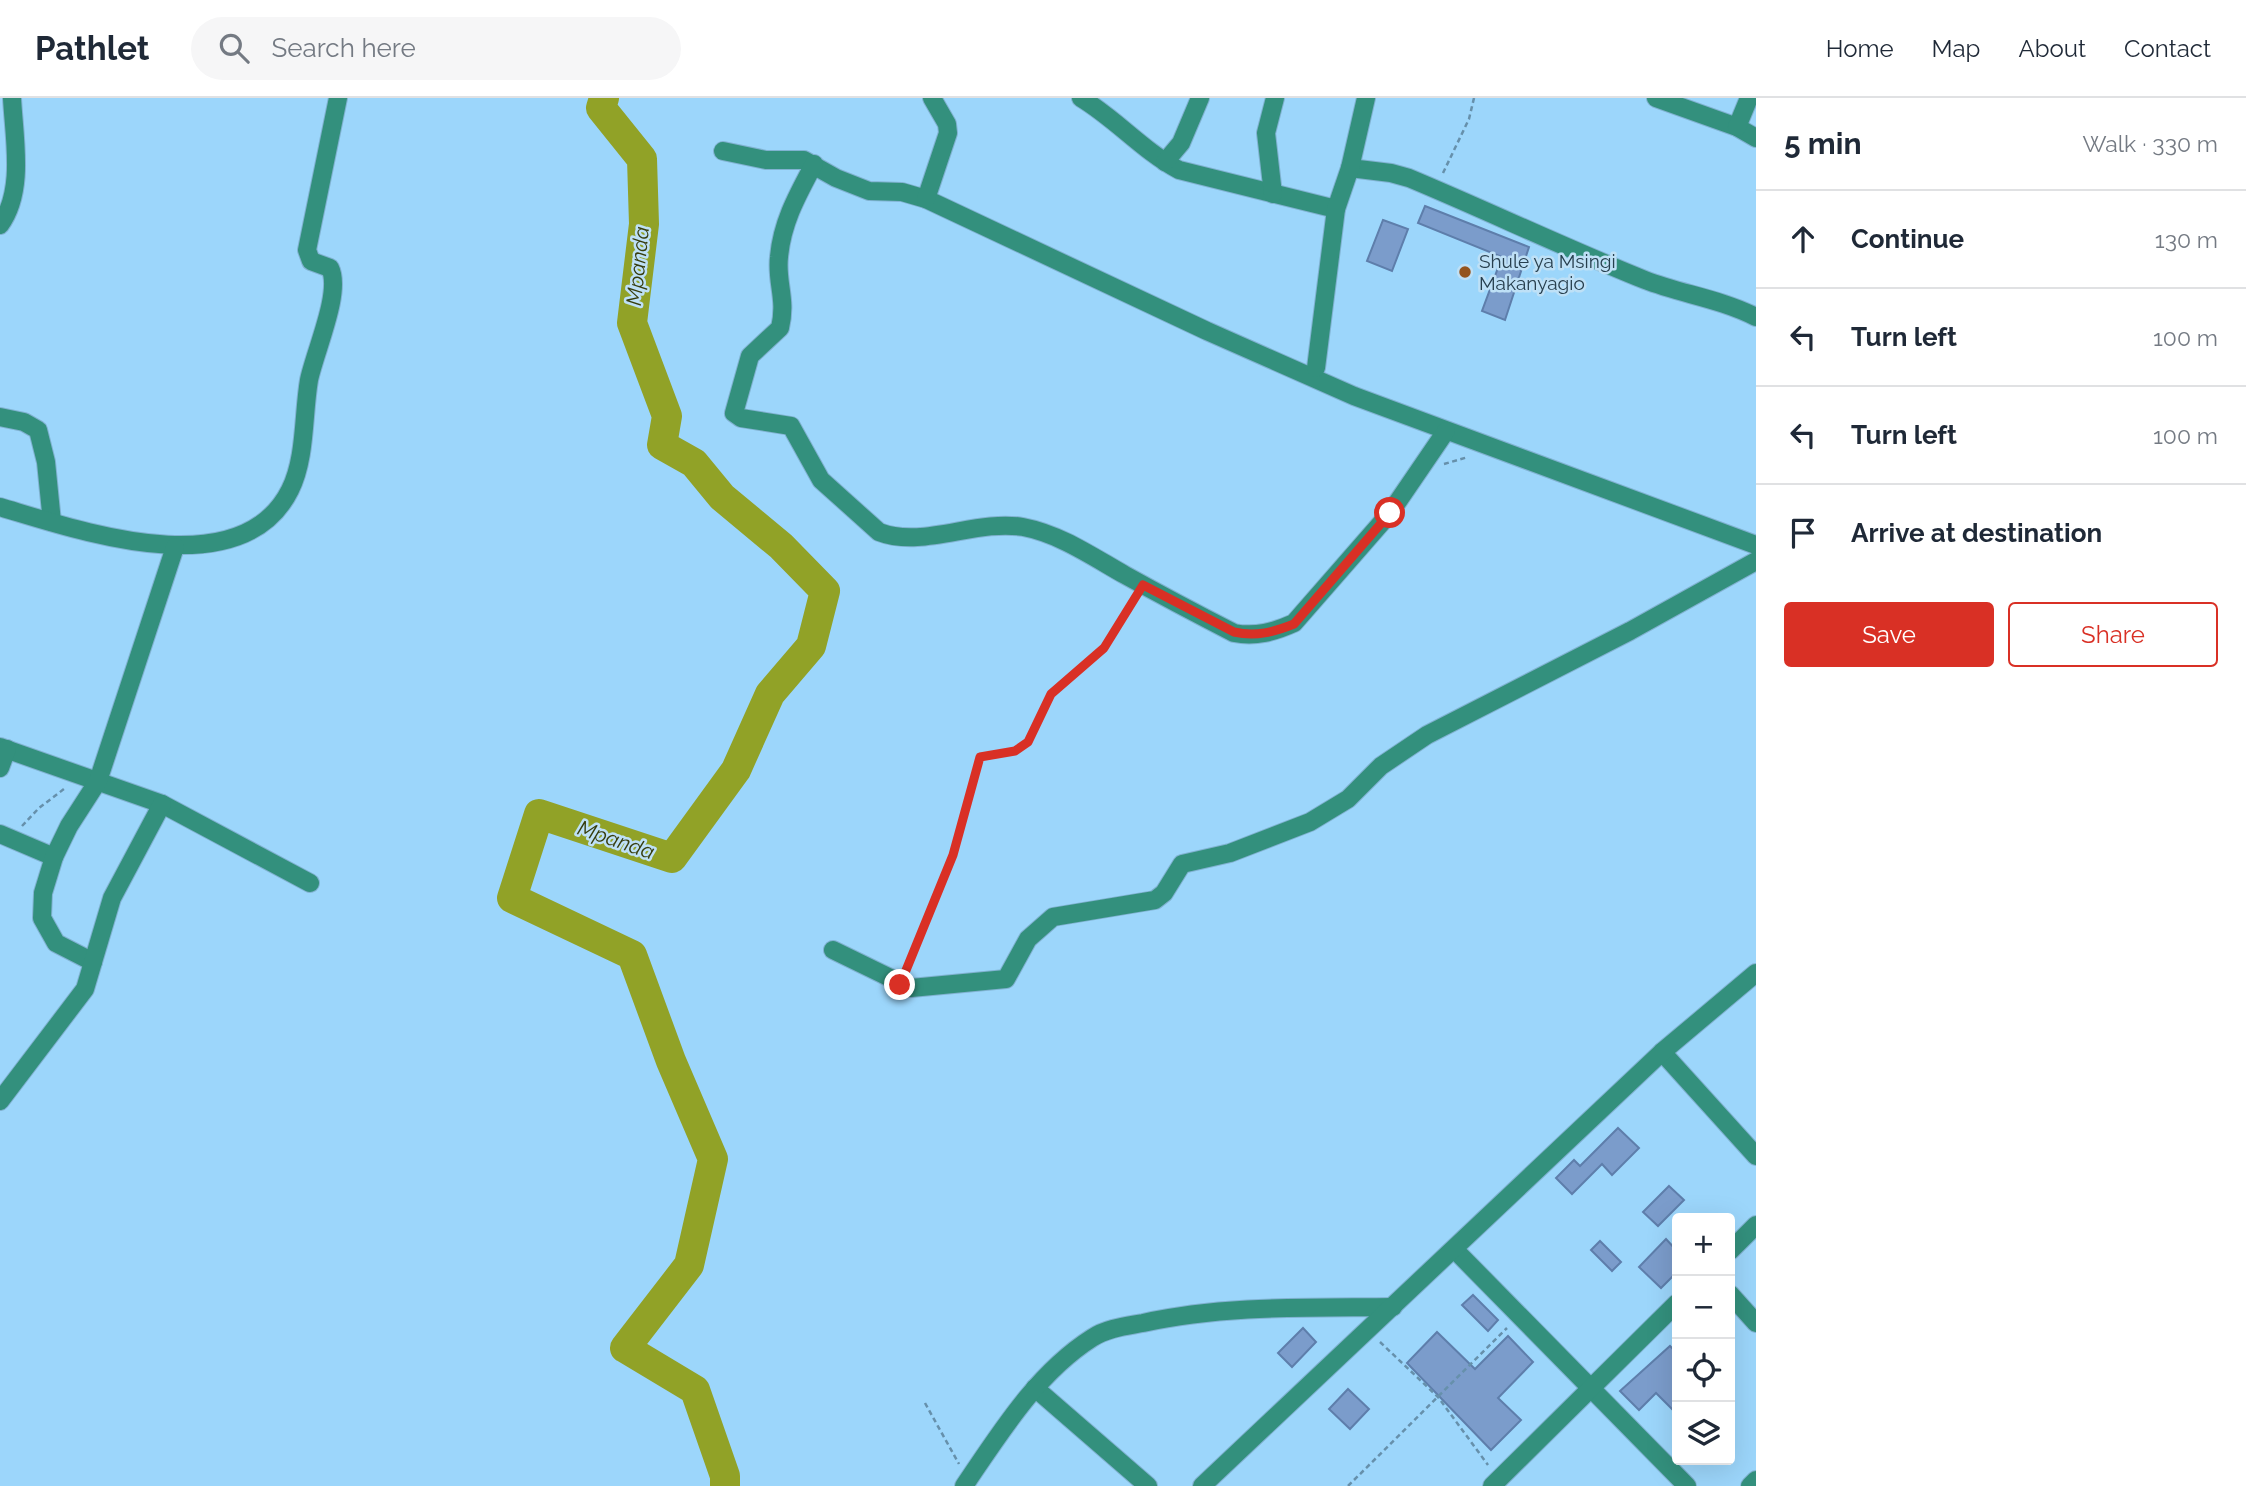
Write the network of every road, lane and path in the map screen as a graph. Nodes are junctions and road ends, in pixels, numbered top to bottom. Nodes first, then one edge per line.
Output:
1 (12, 98) edge
2 (338, 98) edge
3 (932, 98) edge
4 (1081, 98) edge
5 (1200, 98) edge
6 (1275, 98) edge
7 (1366, 98) edge
8 (1474, 98) edge
9 (1656, 98) edge
10 (1749, 98) edge
11 (1737, 127) junction
12 (1756, 138) edge
13 (723, 151) dead end
14 (1165, 162) junction
15 (814, 164) junction
16 (1350, 168) junction
17 (1434, 188) junction
18 (1273, 194) junction
19 (926, 199) junction
20 (1336, 209) junction
21 (0, 225) edge
22 (1756, 317) edge
23 (1316, 368) dead end
24 (0, 417) edge
25 (1446, 431) junction
26 (1495, 450) junction
27 (1418, 472) junction
28 (0, 507) edge
29 (51, 522) junction
30 (1755, 546) edge
31 (175, 547) junction
32 (1143, 585) junction
33 (3, 748) edge
34 (0, 768) edge
35 (90, 779) junction
36 (162, 804) junction
37 (5, 836) edge
38 (54, 858) junction
39 (310, 883) dead end
40 (833, 950) dead end
41 (93, 962) junction
42 (1756, 973) edge
43 (900, 985) junction
44 (1662, 1052) junction
45 (0, 1101) edge
46 (1756, 1156) edge
47 (1756, 1225) edge
48 (1735, 1246) edge
49 (1455, 1250) junction
50 (1735, 1300) edge
51 (1393, 1307) junction
52 (1672, 1308) edge
53 (1519, 1316) junction
54 (1756, 1323) edge
55 (1368, 1331) junction
56 (1035, 1388) junction
57 (1591, 1389) junction
58 (1438, 1397) junction
59 (925, 1403) dead end
60 (1756, 1480) edge
61 (967, 1481) edge
62 (1495, 1483) edge
63 (1148, 1486) edge
64 (1202, 1486) edge
65 (1348, 1486) edge
66 (1688, 1486) edge
67 (1750, 1486) edge

1 - 21 street
2 - 31 street
3 - 19 street
4 - 14 street
5 - 14 street
6 - 18 street
7 - 16 street
8 - 17 path
9 - 11 street
10 - 11 street
11 - 12 street
13 - 15 street
14 - 18 street
15 - 19 street
15 - 32 street
16 - 17 street
16 - 20 street
17 - 22 street
18 - 20 street
19 - 25 street
20 - 23 street
24 - 29 street
25 - 26 street
25 - 27 street
26 - 27 path
26 - 30 street
27 - 32 street
28 - 29 street
29 - 31 street
30 - 43 street
31 - 35 street
32 - 43 path
33 - 34 street
33 - 35 street
35 - 36 street
35 - 37 path
35 - 38 street
36 - 39 street
36 - 41 street
37 - 38 street
38 - 41 street
40 - 43 street
41 - 45 street
42 - 44 street
44 - 46 street
44 - 49 street
47 - 48 street
49 - 51 street
49 - 53 street
50 - 54 street
51 - 55 street
51 - 56 street
52 - 57 street
53 - 57 street
53 - 58 path
55 - 58 path
55 - 64 street
56 - 61 street
56 - 63 street
57 - 62 street
57 - 66 street
58 - 62 path
58 - 65 path
59 - 61 path
60 - 67 street

